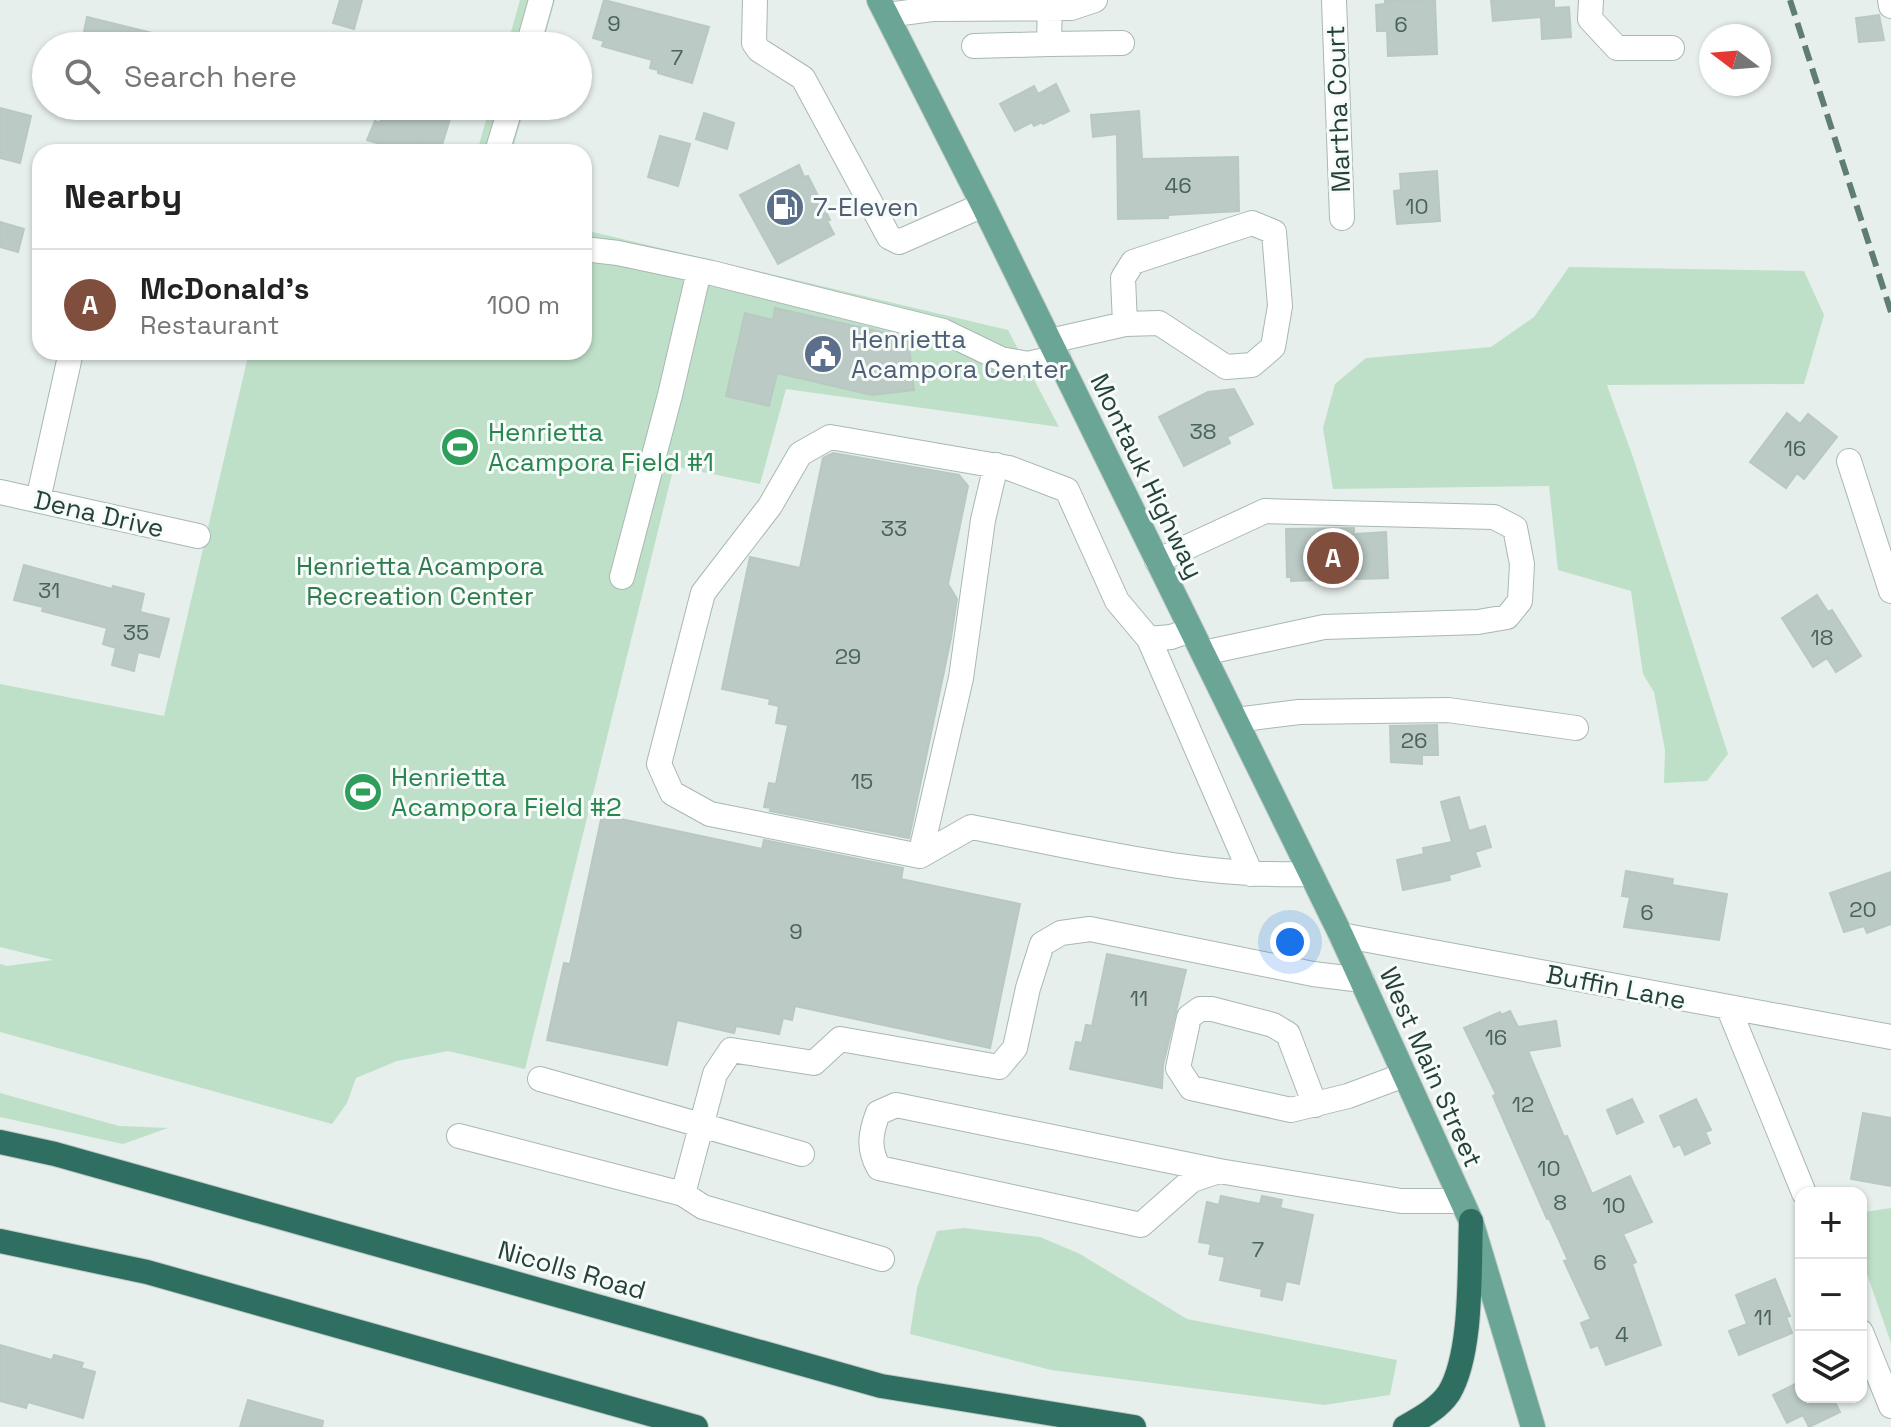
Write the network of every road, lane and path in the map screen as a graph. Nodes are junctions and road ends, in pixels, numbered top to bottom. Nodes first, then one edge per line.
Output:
1 (541, 0) edge
2 (755, 0) edge
3 (1095, 0) edge
4 (1334, 0) edge
5 (1591, 0) edge
6 (1890, 0) edge
7 (937, 4) edge
8 (1050, 4) edge
9 (1891, 6) edge
10 (883, 7) edge
11 (532, 32) edge
12 (1122, 43) dead end
13 (1049, 44) junction
14 (974, 46) dead end
15 (1672, 48) dead end
16 (507, 120) edge
17 (499, 144) edge
18 (983, 205) junction
19 (1342, 218) dead end
20 (592, 250) edge
21 (699, 271) junction
22 (1125, 324) junction
23 (1054, 349) junction
24 (69, 360) edge
25 (1849, 461) dead end
26 (996, 465) junction
27 (0, 492) edge
28 (38, 500) junction
29 (198, 536) dead end
30 (1157, 561) junction
31 (622, 577) dead end
32 (1891, 591) edge
33 (1191, 630) junction
34 (1149, 639) junction
35 (1203, 653) junction
36 (1236, 720) junction
37 (1576, 728) dead end
38 (920, 856) junction
39 (1251, 874) junction
40 (1311, 874) junction
41 (1341, 935) junction
42 (1362, 980) junction
43 (1729, 1009) junction
44 (1891, 1037) edge
45 (1404, 1075) junction
46 (540, 1079) dead end
47 (1315, 1105) junction
48 (701, 1126) junction
49 (459, 1136) dead end
50 (0, 1142) edge
51 (802, 1154) dead end
52 (1219, 1171) junction
53 (1802, 1187) edge
54 (683, 1194) junction
55 (1466, 1211) junction
56 (0, 1241) edge
57 (882, 1259) dead end
58 (1867, 1347) edge
59 (1891, 1406) edge
60 (696, 1427) edge
61 (1134, 1427) edge
62 (1405, 1427) edge
63 (1533, 1427) edge

1 - 11 street
2 - 18 street
3 - 8 street
4 - 19 street, Martha Court
5 - 15 street
6 - 9 street
7 - 8 street
7 - 10 street
8 - 13 street
10 - 18 main road, Montauk Highway
12 - 13 street
13 - 14 street
16 - 17 street
18 - 23 main road, Montauk Highway
20 - 21 street
21 - 23 street
21 - 31 street
22 - 22 street
22 - 23 street
23 - 30 main road, Montauk Highway
24 - 28 street
25 - 32 street
26 - 34 street
26 - 38 street
26 - 38 street
27 - 28 street, Dena Drive
28 - 29 street, Dena Drive
30 - 33 main road, Montauk Highway
30 - 35 street
33 - 34 street
33 - 35 main road, Montauk Highway
34 - 39 street
35 - 36 main road, Montauk Highway
36 - 37 street
36 - 40 main road, Montauk Highway
38 - 39 street
39 - 40 street
40 - 41 main road, Montauk Highway
41 - 42 main road, West Main Street
41 - 43 street, Buffin Lane
42 - 45 main road, West Main Street
42 - 48 street
43 - 44 street, Buffin Lane
43 - 53 street
45 - 47 street
45 - 55 main road, West Main Street
46 - 48 street
47 - 47 street
48 - 51 street
48 - 54 street
49 - 54 street
50 - 61 highway, Nicolls Road
52 - 52 street
52 - 55 street
54 - 57 street
55 - 62 highway
55 - 63 main road
56 - 60 highway
58 - 59 street

